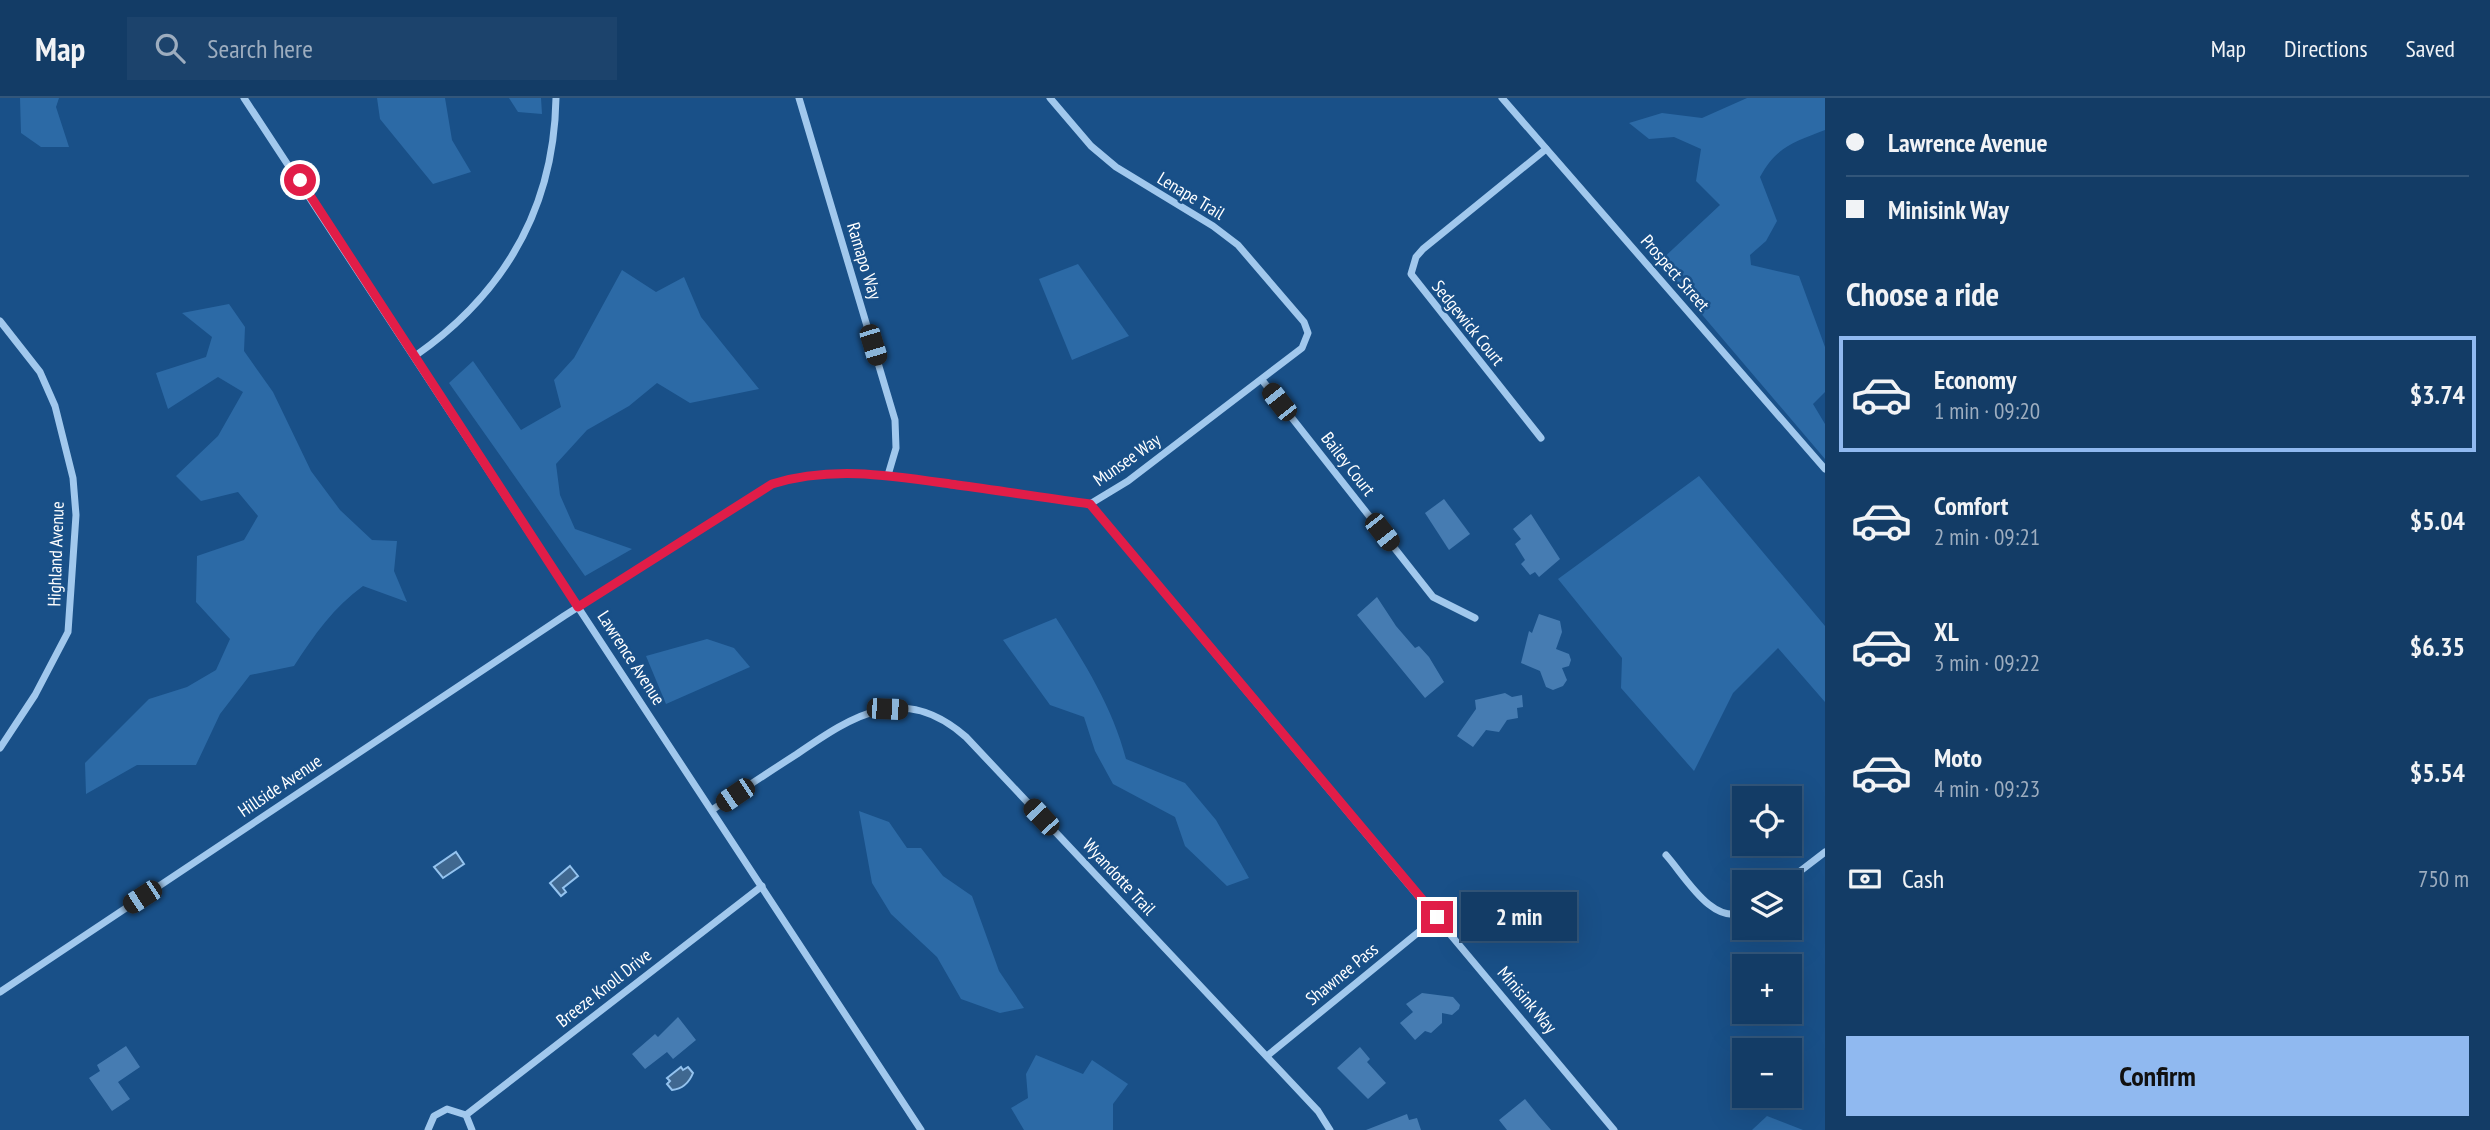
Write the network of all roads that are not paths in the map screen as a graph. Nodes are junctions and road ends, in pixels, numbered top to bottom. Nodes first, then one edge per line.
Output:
1 (244, 98) edge
2 (556, 98) edge
3 (799, 98) edge
4 (1050, 98) edge
5 (1502, 98) edge
6 (1546, 149) junction
7 (0, 321) edge
8 (1307, 329) joint
9 (415, 356) junction
10 (1262, 380) junction
11 (1541, 438) dead end
12 (1825, 469) edge
13 (888, 475) junction
14 (1090, 504) junction
15 (578, 607) junction
16 (1475, 618) dead end
17 (0, 748) edge
18 (712, 810) junction
19 (1825, 852) edge
20 (1666, 855) dead end
21 (1802, 870) edge
22 (762, 886) junction
23 (1732, 914) edge
24 (1437, 917) junction
25 (0, 992) edge
26 (1267, 1056) junction
27 (466, 1115) junction
28 (919, 1129) edge
29 (428, 1130) edge
30 (472, 1130) edge
31 (1330, 1130) edge
32 (1614, 1130) edge

1 - 9 street, Lawrence Avenue
2 - 9 street
3 - 13 street, Ramapo Way
4 - 8 street, Lenape Trail
5 - 6 street, Prospect Street
6 - 11 street, Sedgewick Court
6 - 12 street, Prospect Street
7 - 17 street, Highland Avenue
8 - 10 street, Munsee Way
9 - 15 street, Lawrence Avenue
10 - 14 street, Munsee Way
10 - 16 street, Bailey Court
13 - 14 street, Munsee Way
13 - 15 street, Munsee Way
14 - 24 street, Minisink Way
15 - 18 street, Lawrence Avenue
15 - 25 street, Hillside Avenue
18 - 22 street, Lawrence Avenue
18 - 26 street, Wyandotte Trail
19 - 21 street
20 - 23 street
22 - 27 street, Breeze Knoll Drive
22 - 28 street, Lawrence Avenue
24 - 26 street, Shawnee Pass
24 - 32 street, Minisink Way
26 - 31 street, Wyandotte Trail
27 - 29 street
27 - 30 street

